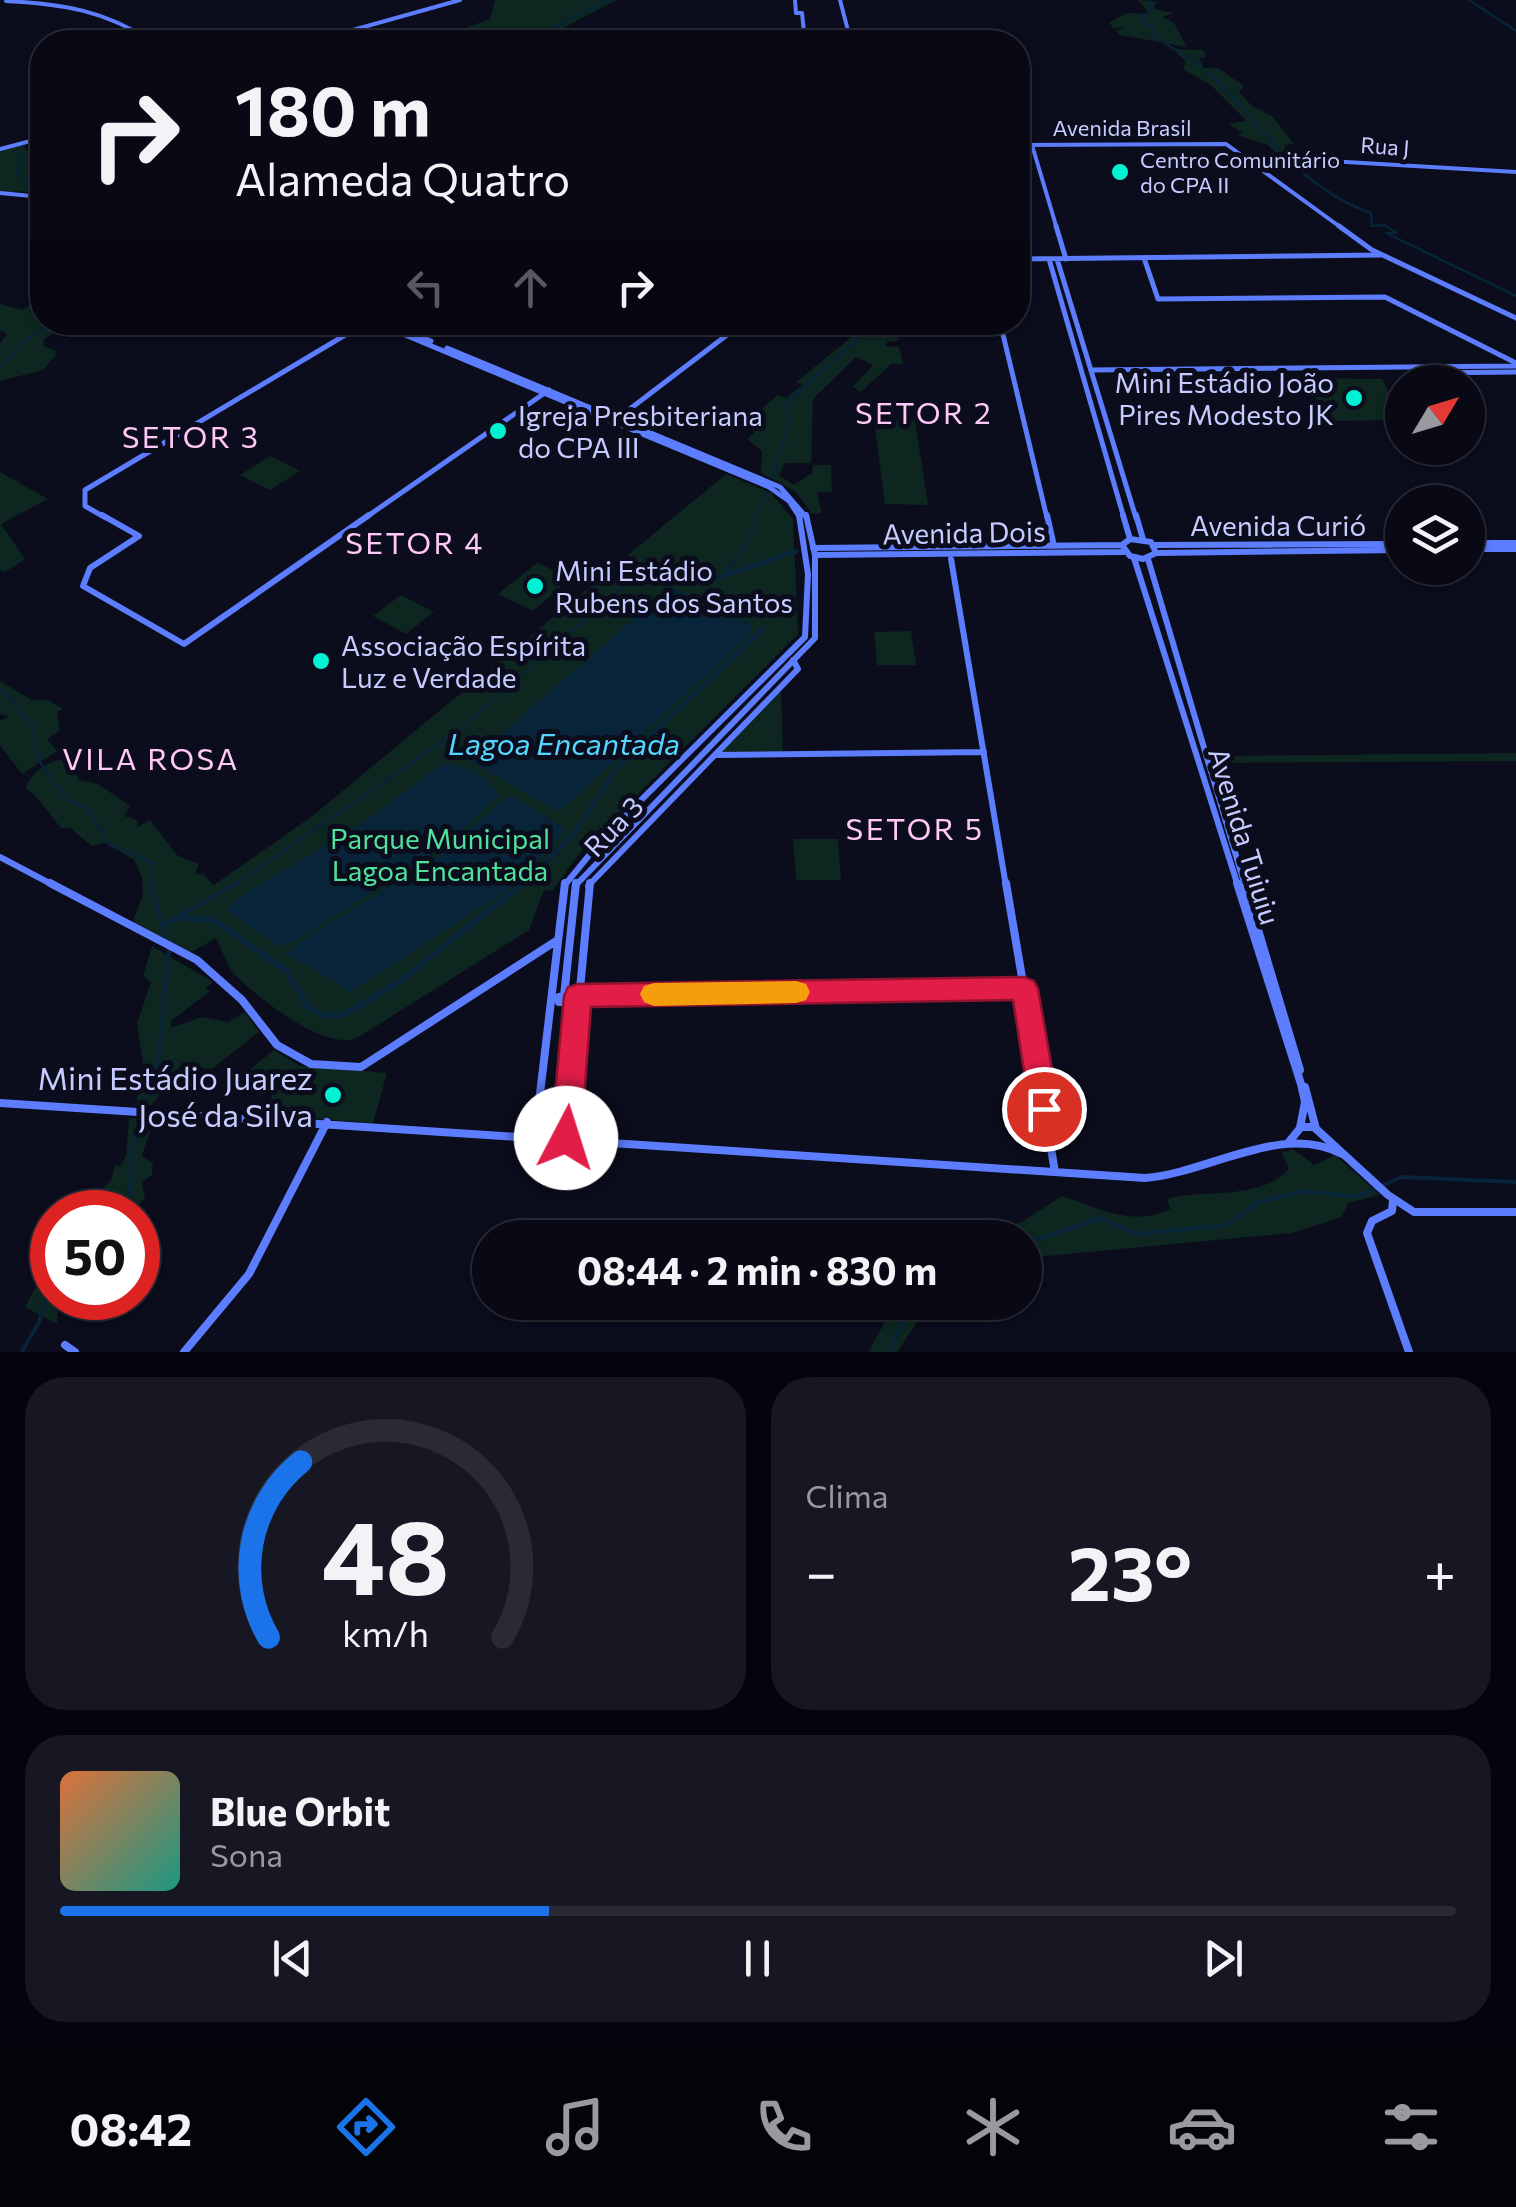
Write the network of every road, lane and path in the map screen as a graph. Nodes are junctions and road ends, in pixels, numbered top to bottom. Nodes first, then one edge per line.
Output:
1 (460, 0) edge
2 (795, 0) edge
3 (840, 0) edge
4 (2, 2) edge
5 (14, 2) edge
6 (135, 30) edge
7 (353, 30) edge
8 (803, 30) edge
9 (849, 30) edge
10 (30, 141) edge
11 (1032, 145) joint
12 (0, 150) edge
13 (1251, 162) junction
14 (1516, 172) edge
15 (0, 194) edge
16 (30, 198) edge
17 (1381, 255) junction
18 (1144, 258) junction
19 (1030, 259) edge
20 (1049, 259) junction
21 (1057, 259) junction
22 (1066, 259) junction
23 (1516, 318) edge
24 (348, 335) edge
25 (403, 335) edge
26 (416, 335) edge
27 (727, 335) edge
28 (1003, 335) edge
29 (1072, 340) junction
30 (1082, 340) junction
31 (1516, 367) edge
32 (1485, 369) edge
33 (1092, 370) junction
34 (546, 391) junction
35 (618, 418) junction
36 (770, 485) junction
37 (1130, 539) junction
38 (1143, 539) junction
39 (1054, 546) junction
40 (1485, 546) edge
41 (1516, 546) edge
42 (1385, 547) edge
43 (1123, 548) junction
44 (814, 551) junction
45 (804, 552) junction
46 (1152, 552) junction
47 (1134, 558) junction
48 (951, 559) dead end
49 (90, 568) joint
50 (107, 600) joint
51 (793, 660) junction
52 (1177, 691) junction
53 (1187, 691) junction
54 (984, 752) junction
55 (713, 756) junction
56 (1226, 835) junction
57 (608, 840) junction
58 (0, 857) edge
59 (556, 941) junction
60 (1024, 989) junction
61 (578, 996) junction
62 (560, 998) junction
63 (0, 1104) edge
64 (328, 1121) junction
65 (1300, 1129) junction
66 (535, 1136) junction
67 (1314, 1136) junction
68 (566, 1138) junction
69 (1288, 1144) junction
70 (1055, 1172) junction
71 (1391, 1197) junction
72 (1516, 1212) edge
73 (65, 1345) dead end
74 (74, 1352) edge
75 (184, 1352) edge
76 (1409, 1352) edge

1 - 7 main road
2 - 8 main road
3 - 9 main road
4 - 5 main road
5 - 6 main road
10 - 12 main road
11 - 13 main road, Avenida Brasil
11 - 22 main road
13 - 14 main road, Rua J
13 - 17 main road
15 - 16 main road
17 - 18 main road
17 - 23 main road
18 - 22 main road
18 - 31 main road
19 - 20 main road
20 - 21 main road
20 - 29 main road
21 - 22 main road
21 - 30 main road
24 - 49 main road
25 - 34 main road
26 - 34 main road
27 - 35 main road
28 - 39 main road
29 - 30 main road
29 - 37 main road
30 - 33 main road
31 - 32 main road
31 - 33 main road
33 - 38 main road
34 - 35 main road
34 - 36 main road
34 - 50 main road
35 - 36 main road
36 - 44 main road
36 - 45 main road
37 - 38 main road
37 - 43 main road
38 - 46 main road
39 - 43 main road, Avenida Dois
39 - 44 main road, Avenida Dois
40 - 41 main road
42 - 46 main road, Avenida Curió
43 - 44 main road, Avenida Dois
43 - 47 main road
44 - 45 main road, Avenida Dois
44 - 51 main road
45 - 57 main road
46 - 47 main road
46 - 53 main road, Avenida Tuiuiu
47 - 52 main road, Avenida Tuiuiu
48 - 54 main road
49 - 50 main road
51 - 55 main road, Rua 3
51 - 57 main road
52 - 53 main road
52 - 56 main road, Avenida Tuiuiu
53 - 56 main road, Avenida Tuiuiu
54 - 55 main road
54 - 60 main road
55 - 61 main road, Rua 3
56 - 65 main road, Avenida Tuiuiu
56 - 67 main road, Avenida Tuiuiu
57 - 59 main road
57 - 62 main road
58 - 59 main road
59 - 62 main road
60 - 61 main road
60 - 70 main road
61 - 62 main road
61 - 68 main road
62 - 66 main road
63 - 64 main road
64 - 66 main road
64 - 75 main road
65 - 67 main road
65 - 69 main road
66 - 68 main road
67 - 69 main road
67 - 71 main road
68 - 70 main road
69 - 70 main road
71 - 72 main road
71 - 76 main road
73 - 74 main road

